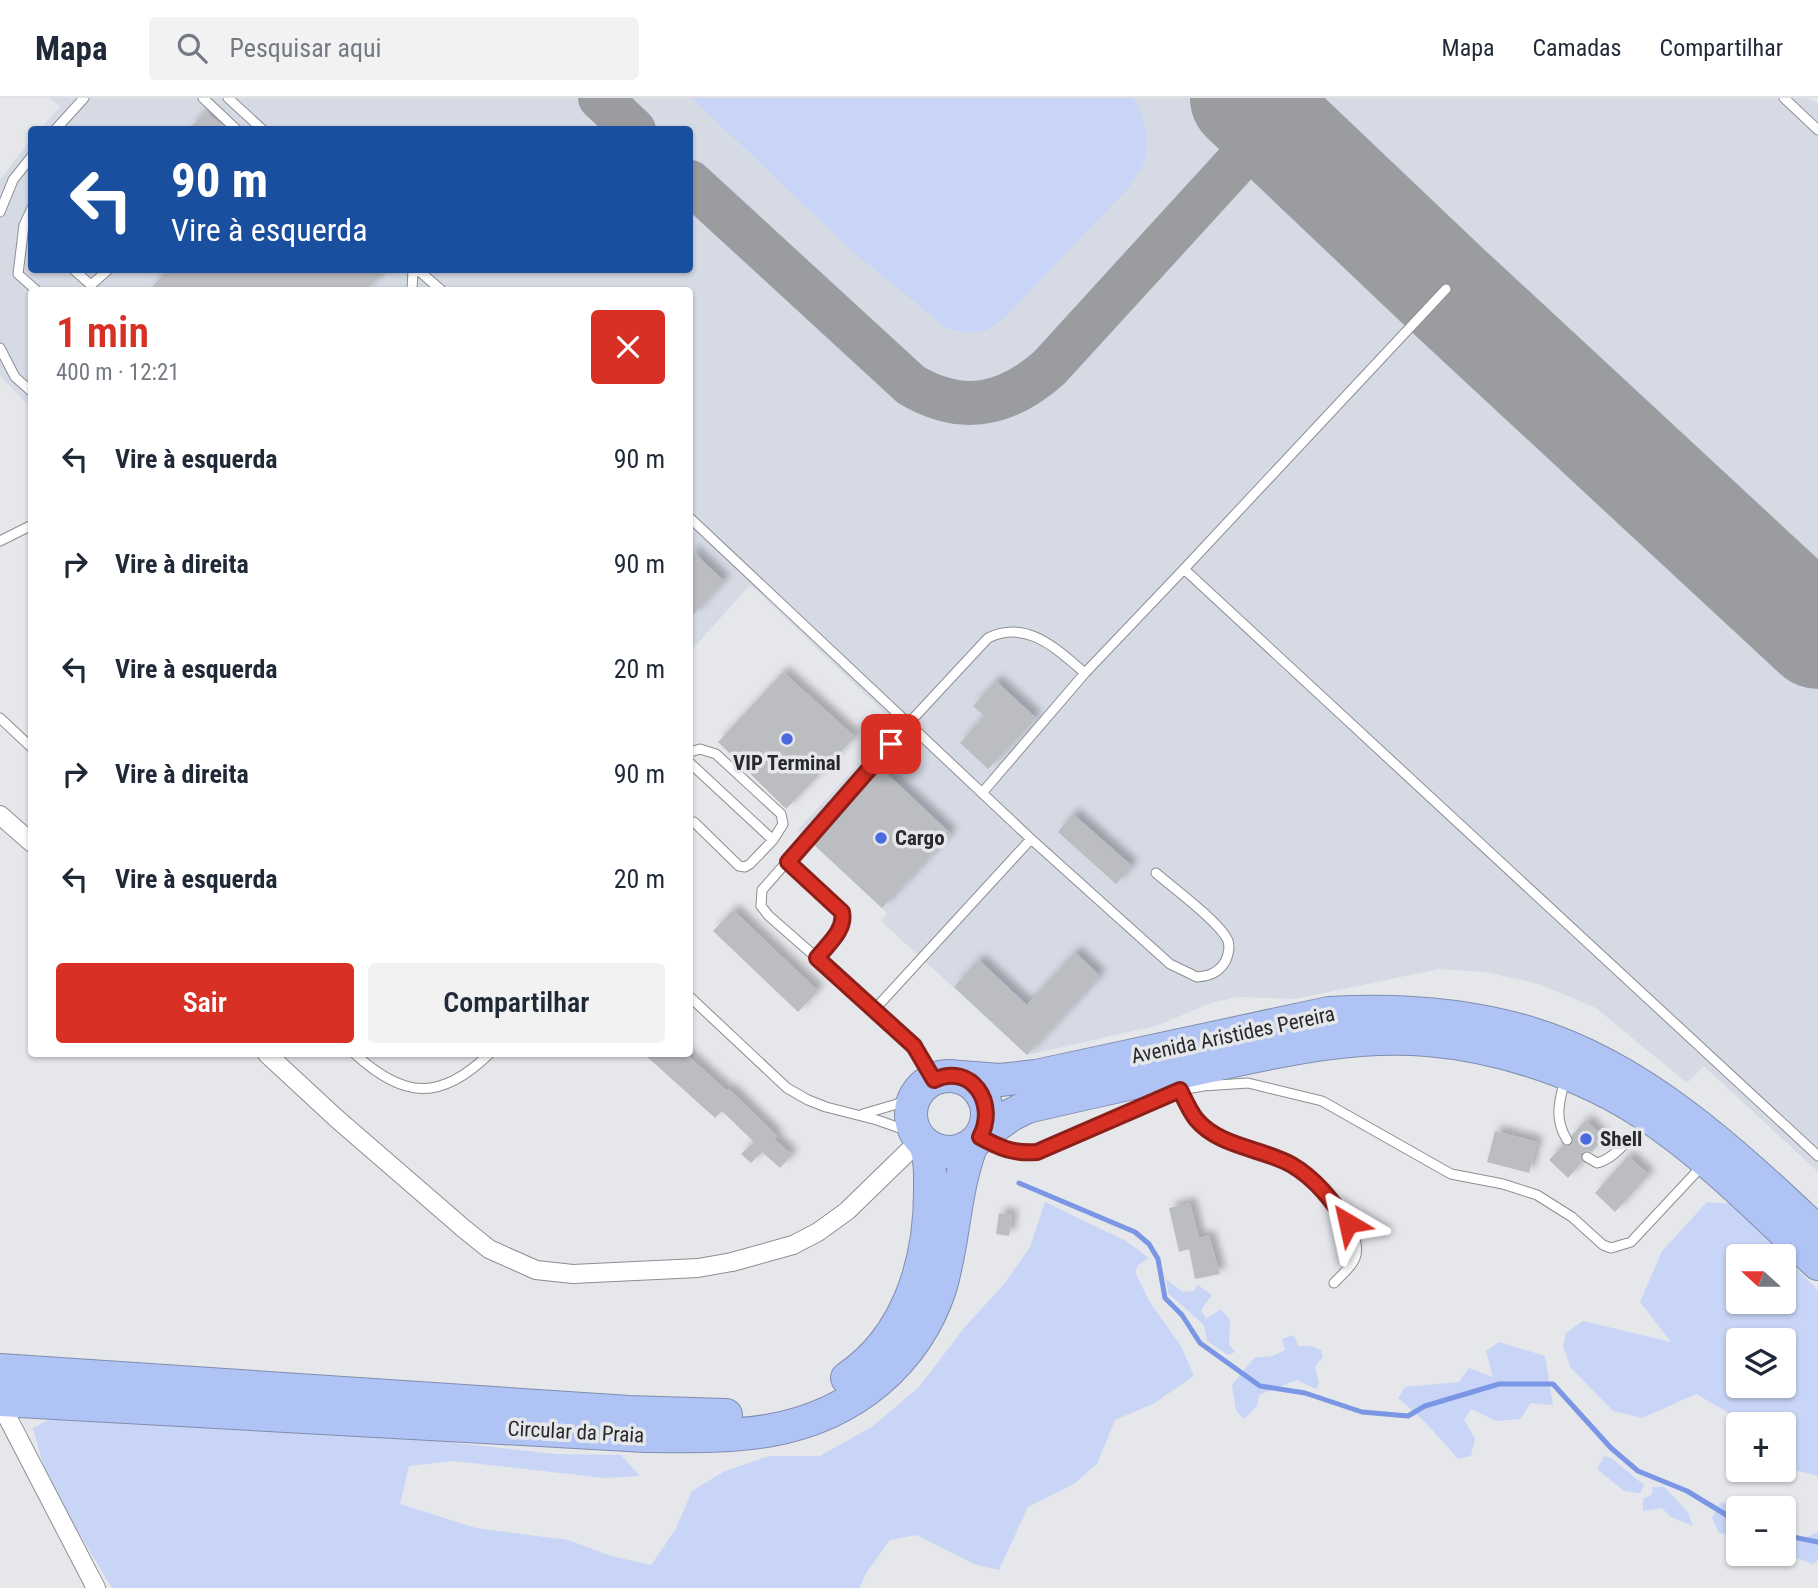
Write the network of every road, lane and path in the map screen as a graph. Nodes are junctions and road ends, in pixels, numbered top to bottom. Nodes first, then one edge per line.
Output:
1 (84, 98) edge
2 (203, 98) edge
3 (228, 98) edge
4 (1784, 98) edge
5 (59, 126) edge
6 (233, 126) edge
7 (259, 126) edge
8 (1818, 130) edge
9 (28, 161) edge
10 (0, 212) edge
11 (28, 228) edge
12 (77, 273) edge
13 (105, 273) edge
14 (419, 273) edge
15 (33, 287) edge
16 (437, 287) edge
17 (1446, 289) dead end
18 (0, 348) edge
19 (28, 388) edge
20 (693, 521) edge
21 (28, 527) edge
22 (0, 541) edge
23 (1184, 569) junction
24 (1085, 673) junction
25 (0, 718) edge
26 (908, 724) junction
27 (28, 744) edge
28 (693, 751) edge
29 (693, 766) edge
30 (982, 793) junction
31 (0, 815) edge
32 (694, 822) dead end
33 (1031, 839) junction
34 (28, 840) edge
35 (774, 840) junction
36 (788, 862) junction
37 (1156, 873) dead end
38 (817, 958) junction
39 (693, 1000) edge
40 (875, 1009) junction
41 (270, 1057) edge
42 (359, 1057) edge
43 (485, 1057) edge
44 (1566, 1074) junction
45 (938, 1083) junction
46 (1180, 1090) junction
47 (858, 1115) junction
48 (1659, 1125) junction
49 (921, 1139) junction
50 (976, 1140) junction
51 (1567, 1140) dead end
52 (1818, 1156) edge
53 (1587, 1157) dead end
54 (1706, 1162) junction
55 (1818, 1232) edge
56 (1818, 1264) edge
57 (1334, 1283) dead end
58 (0, 1370) edge
59 (0, 1401) edge
60 (39, 1402) junction
61 (17, 1436) junction
62 (96, 1588) edge

1 - 5 lane
2 - 6 lane
3 - 7 lane
4 - 8 lane
9 - 10 lane
11 - 15 lane
12 - 13 lane
14 - 16 lane
17 - 23 lane
18 - 19 lane
20 - 26 lane
21 - 22 lane
23 - 24 lane
23 - 52 lane
24 - 26 lane
24 - 30 lane
25 - 27 lane
26 - 30 lane
26 - 36 lane
28 - 35 lane
29 - 35 lane
30 - 33 lane
31 - 34 street
32 - 35 lane
33 - 37 lane
33 - 40 lane
36 - 38 lane
36 - 38 lane
38 - 40 lane
39 - 47 lane
40 - 45 lane
41 - 49 street
42 - 43 lane
44 - 48 highway, Avenida Aristides Pereira
44 - 50 highway, Avenida Aristides Pereira
44 - 51 lane
45 - 47 lane
45 - 49 highway
45 - 50 highway
45 - 55 highway, Avenida Aristides Pereira
46 - 50 lane
46 - 54 lane
46 - 57 lane
47 - 49 lane
48 - 53 lane
48 - 54 highway, Avenida Aristides Pereira
49 - 50 highway
49 - 58 highway, Circular da Praia
50 - 60 highway, Circular da Praia
54 - 56 highway, Avenida Aristides Pereira
59 - 60 highway, Circular da Praia
59 - 61 street
60 - 61 street
61 - 62 street

